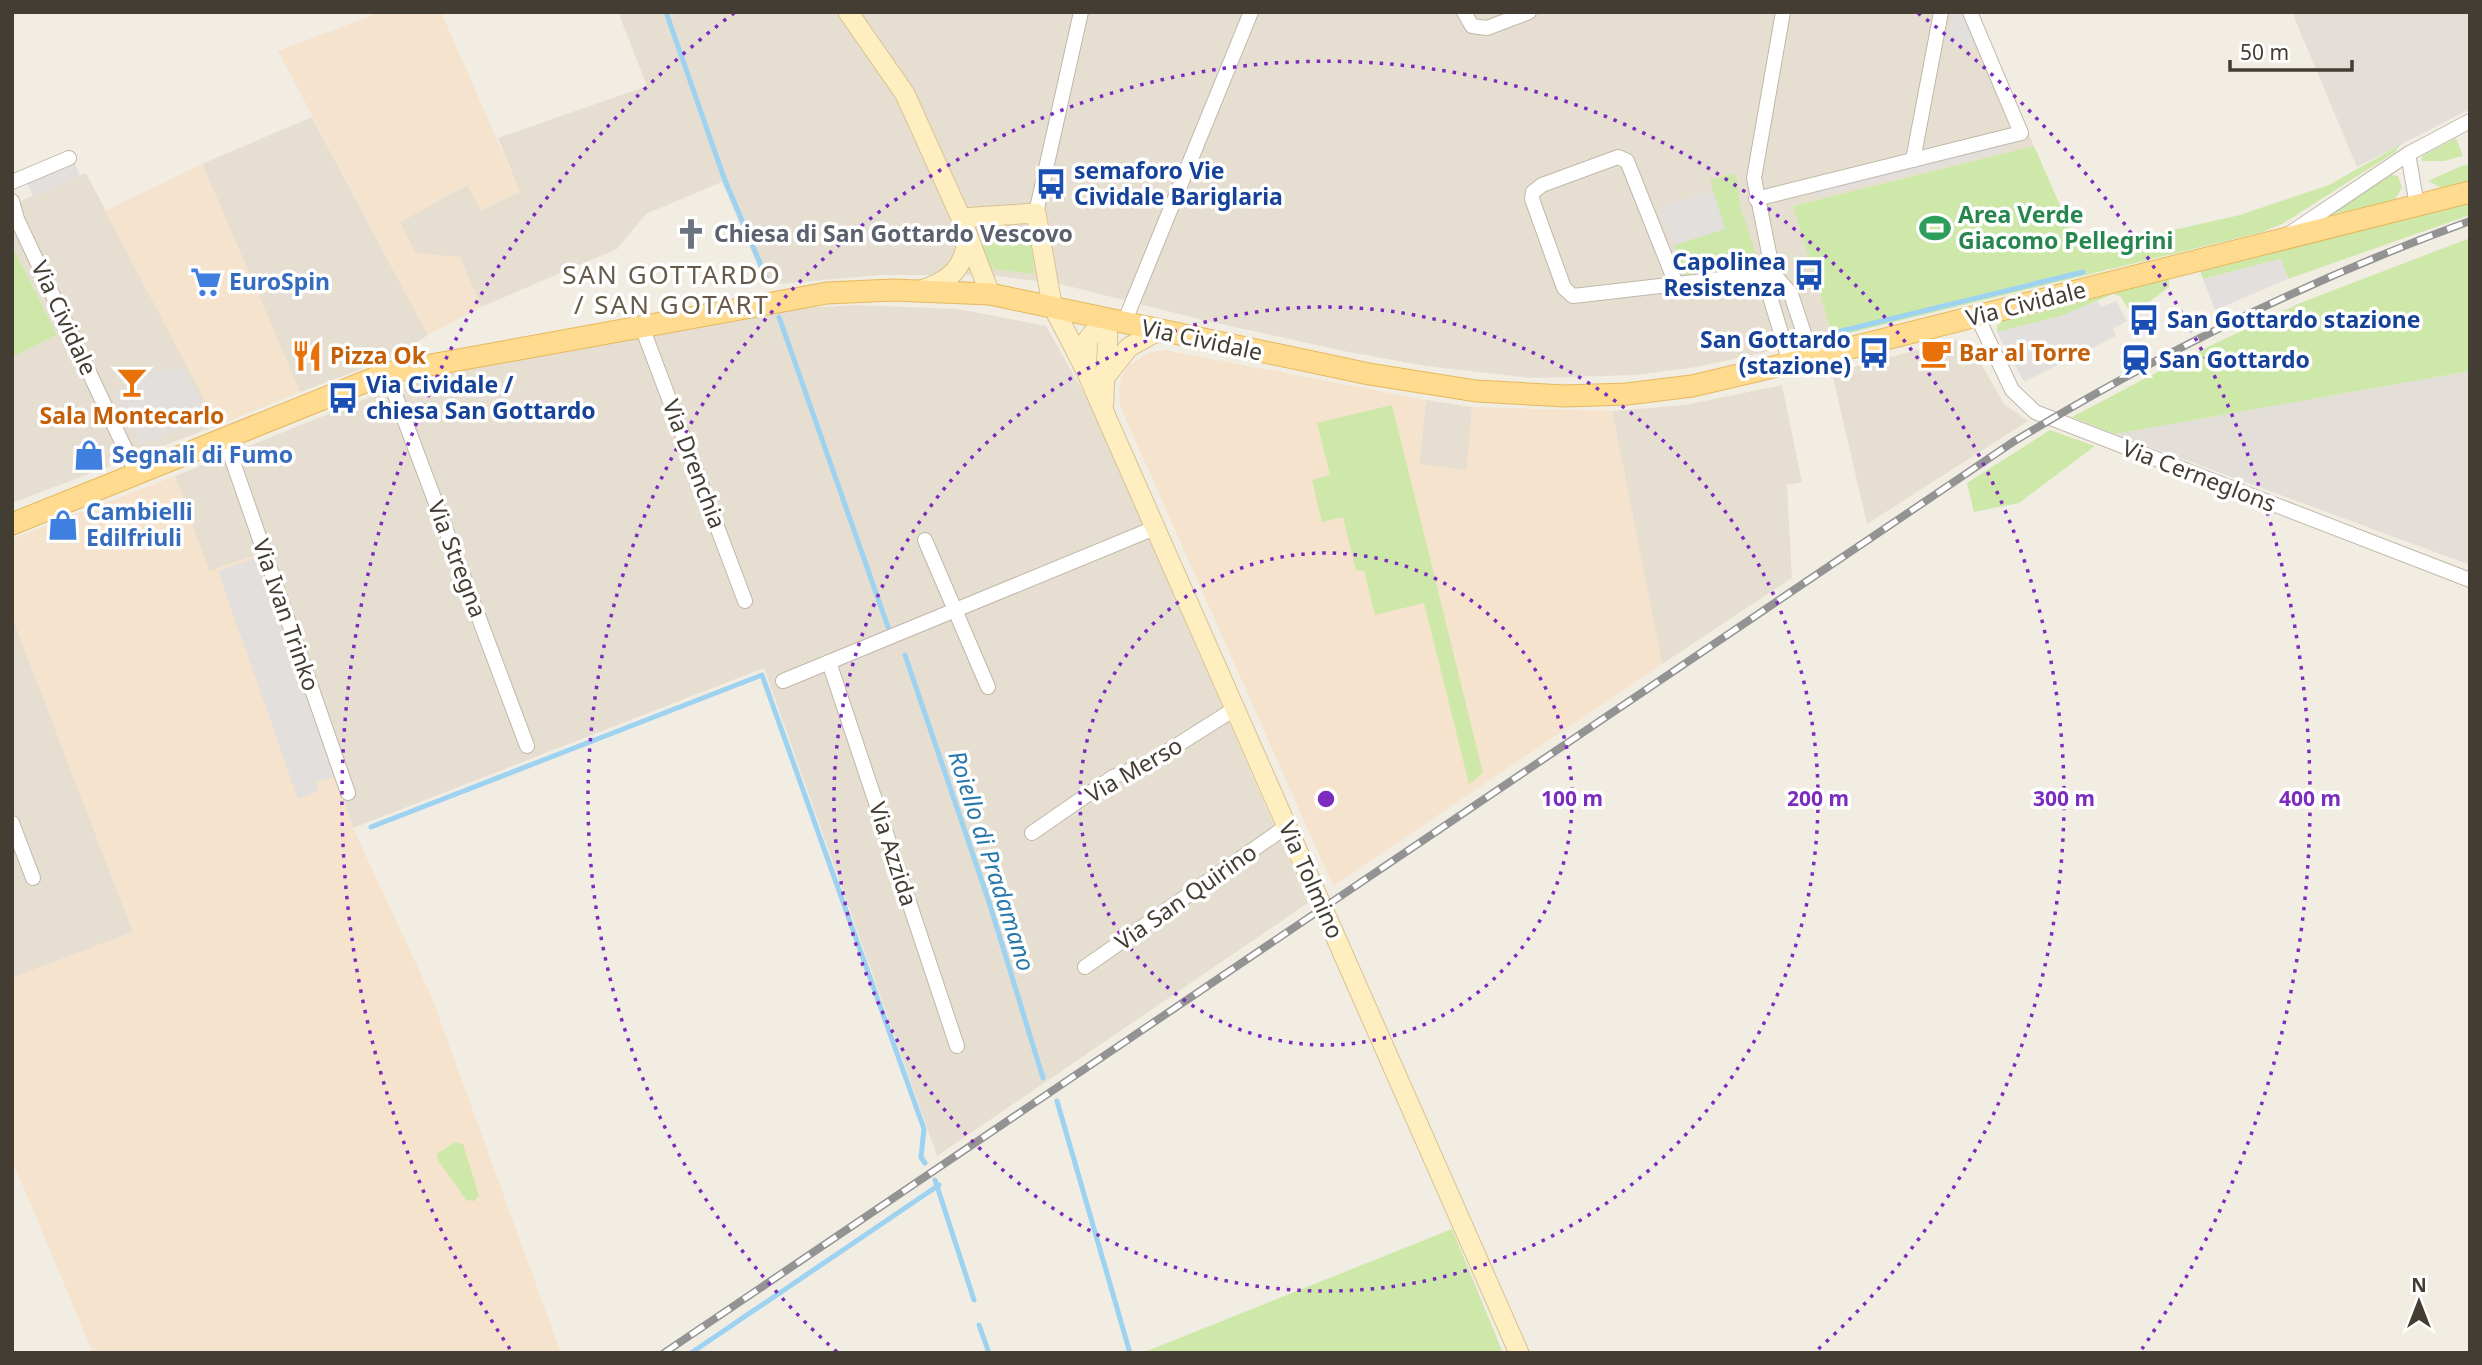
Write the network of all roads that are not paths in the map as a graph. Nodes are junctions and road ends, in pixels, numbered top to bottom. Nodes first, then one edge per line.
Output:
1 (848, 12) edge
2 (1081, 12) edge
3 (1251, 12) edge
4 (1464, 12) edge
5 (1529, 12) edge
6 (1783, 12) edge
7 (1941, 12) edge
8 (1970, 12) edge
9 (2470, 121) edge
10 (2408, 153) junction
11 (69, 158) dead end
12 (1913, 160) junction
13 (12, 181) edge
14 (2470, 192) edge
15 (1756, 199) junction
16 (12, 201) edge
17 (2417, 205) junction
18 (1036, 214) junction
19 (964, 227) junction
20 (2276, 242) junction
21 (1773, 273) junction
22 (1676, 284) junction
23 (920, 290) junction
24 (990, 294) junction
25 (1052, 305) junction
26 (1978, 316) junction
27 (1115, 321) junction
28 (642, 327) junction
29 (1158, 331) junction
30 (1812, 358) junction
31 (1790, 363) junction
32 (1086, 371) junction
33 (387, 373) junction
34 (1103, 380) junction
35 (1105, 407) junction
36 (225, 436) junction
37 (136, 472) junction
38 (12, 524) edge
39 (1157, 527) junction
40 (925, 540) dead end
41 (2470, 580) edge
42 (745, 601) dead end
43 (955, 611) junction
44 (829, 662) junction
45 (783, 681) dead end
46 (988, 687) dead end
47 (1236, 708) junction
48 (527, 746) dead end
49 (348, 793) dead end
50 (12, 823) edge
51 (1287, 826) junction
52 (1032, 833) dead end
53 (33, 878) dead end
54 (1085, 967) dead end
55 (957, 1046) dead end
56 (1519, 1353) edge

1 - 19 street
2 - 18 street
3 - 27 street
4 - 5 street
6 - 15 street
7 - 12 street
8 - 12 street
9 - 10 street, Via Cividale
10 - 17 street
10 - 20 street, Via Cividale
11 - 13 street
12 - 15 street
14 - 17 main road, Via Cividale
15 - 21 street
16 - 37 street, Via Cividale
17 - 20 main road, Via Cividale
18 - 19 street
18 - 25 street, Via Tolmino
19 - 23 street
19 - 24 street
20 - 26 main road, Via Cividale
21 - 22 street
21 - 30 street
21 - 31 street
22 - 22 street
23 - 24 main road, Via Cividale
23 - 28 main road, Via Cividale
24 - 25 main road, Via Cividale
25 - 27 main road, Via Cividale
25 - 32 street, Via Tolmino
26 - 30 main road, Via Cividale
26 - 41 street, Via Cerneglons
27 - 29 main road, Via Cividale
27 - 32 street
27 - 34 street, Via Tolmino
28 - 33 main road, Via Cividale
28 - 42 street, Via Drenchia
29 - 31 main road, Via Cividale
29 - 34 street
30 - 31 main road, Via Cividale
32 - 35 street, Via Tolmino
33 - 36 main road, Via Cividale
33 - 48 street, Via Stregna
34 - 35 street, Via Tolmino
35 - 39 street, Via Tolmino
36 - 37 main road, Via Cividale
36 - 49 street, Via Ivan Trinko
37 - 38 main road, Via Cividale
39 - 43 street
39 - 47 street, Via Tolmino
40 - 43 street
43 - 44 street
43 - 46 street
44 - 45 street
44 - 55 street, Via Azzida
47 - 51 street, Via Tolmino
47 - 52 street, Via Merso
50 - 53 street
51 - 54 street, Via San Quirino
51 - 56 street, Via Tolmino

